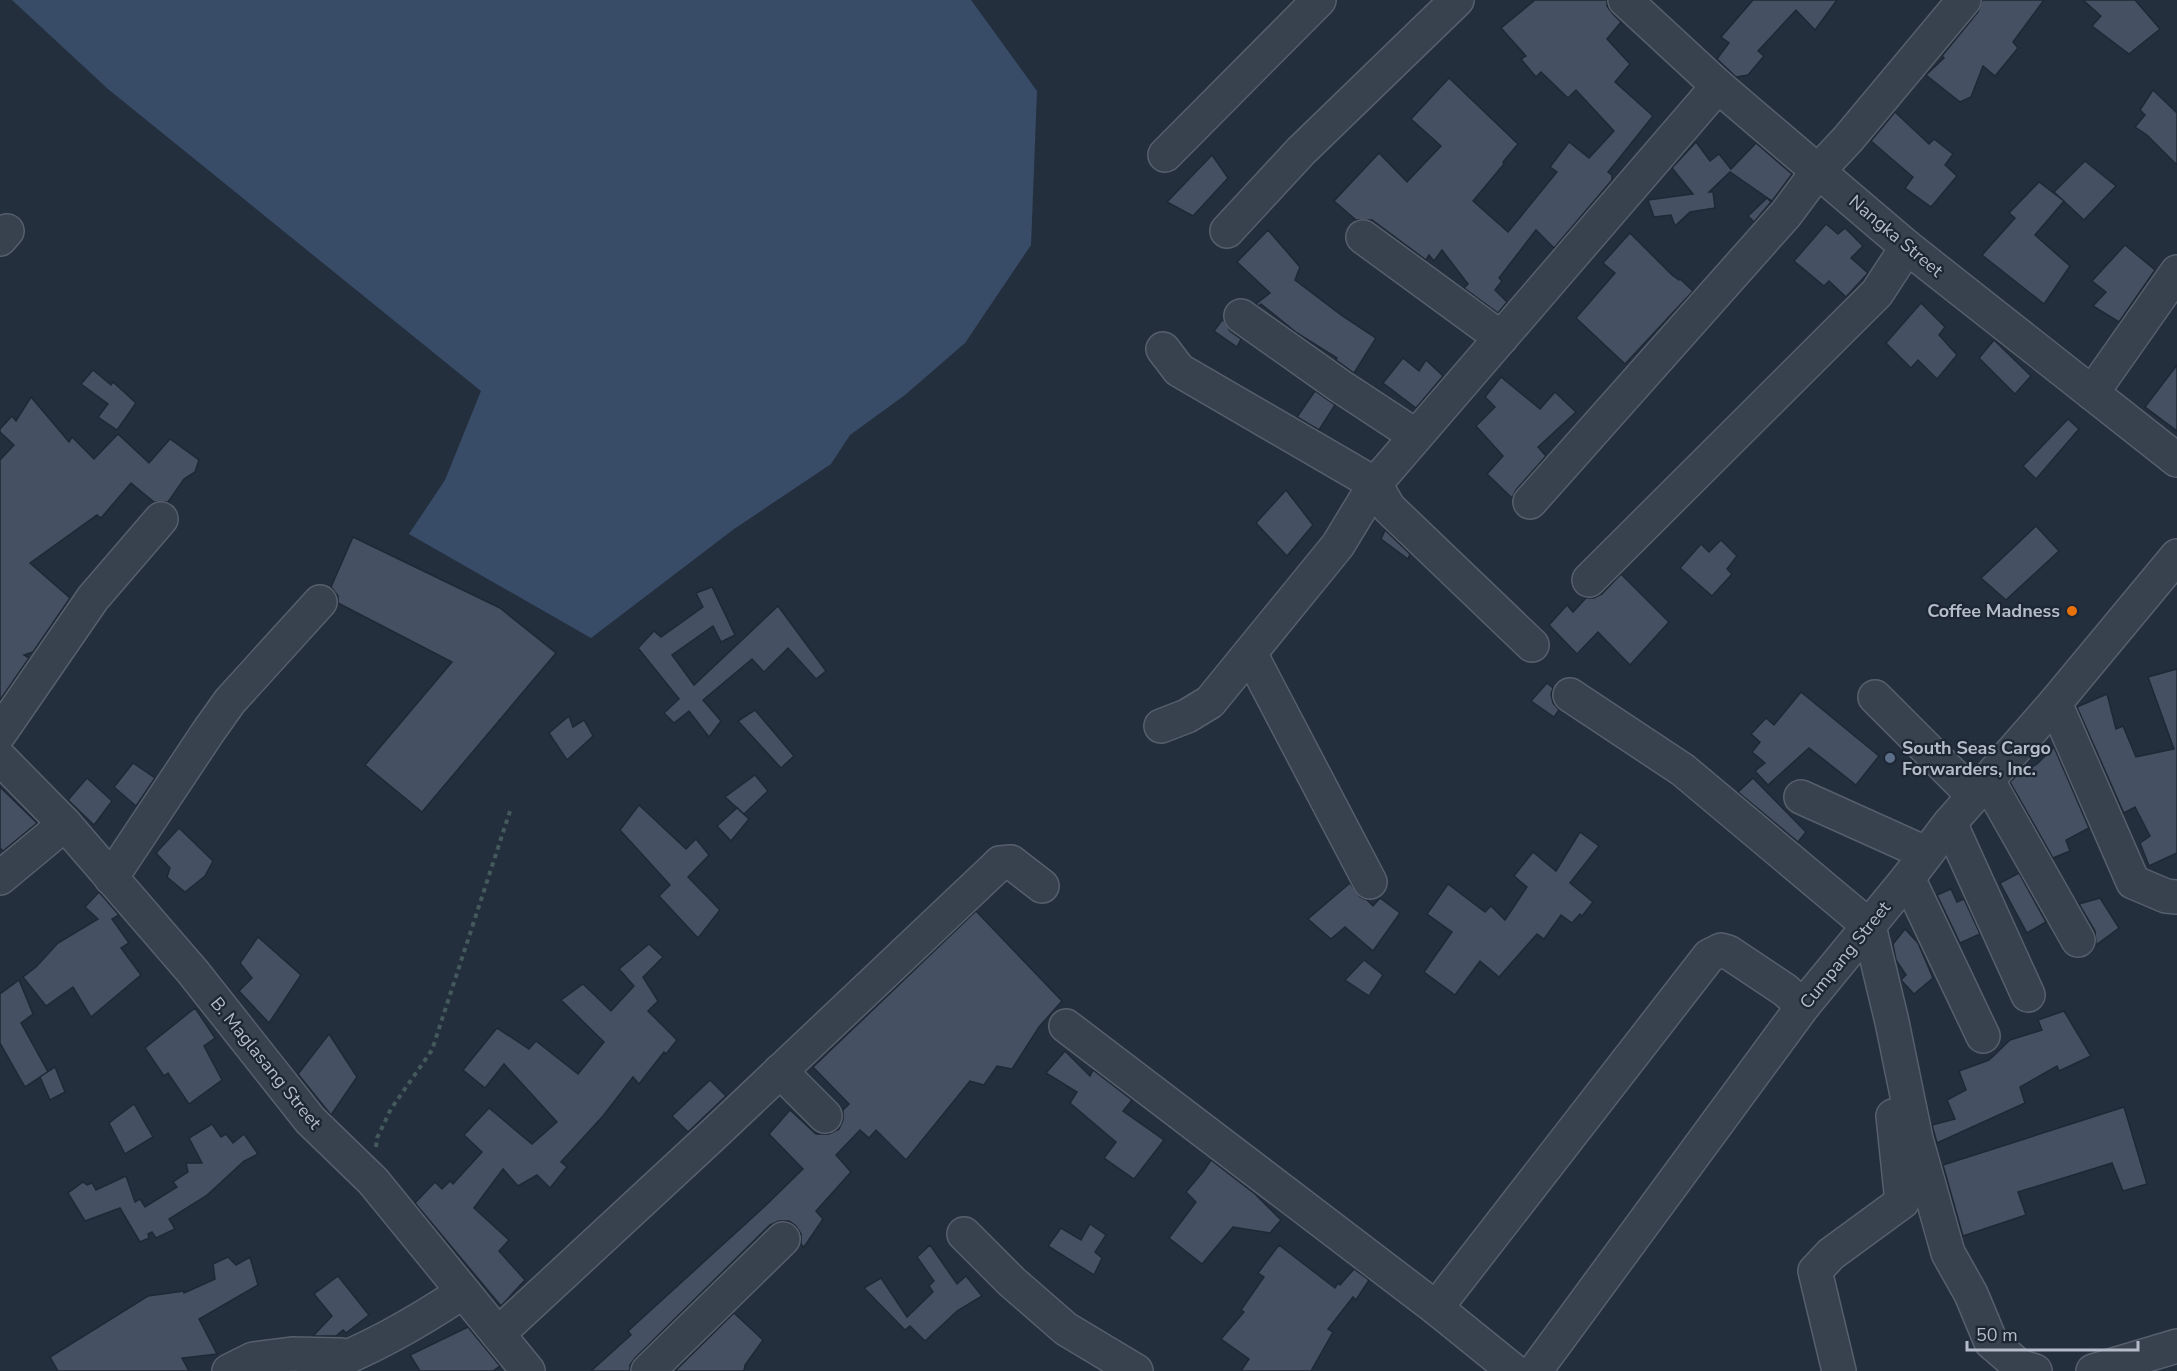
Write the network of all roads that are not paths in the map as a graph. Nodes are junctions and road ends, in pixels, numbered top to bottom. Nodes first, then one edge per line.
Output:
1 (1319, 0) edge
2 (1457, 0) edge
3 (1625, 0) edge
4 (1964, 0) edge
5 (1718, 86) junction
6 (1165, 155) dead end
7 (1818, 171) junction
8 (1227, 231) dead end
9 (1363, 237) dead end
10 (1907, 247) junction
11 (2177, 272) edge
12 (1241, 316) dead end
13 (1501, 338) junction
14 (1163, 349) dead end
15 (2092, 393) junction
16 (1416, 436) junction
17 (2177, 460) edge
18 (1376, 484) junction
19 (1530, 501) dead end
20 (161, 519) dead end
21 (2177, 556) edge
22 (1589, 580) dead end
23 (320, 602) dead end
24 (1532, 645) dead end
25 (1250, 653) junction
26 (1570, 695) dead end
27 (1875, 697) dead end
28 (2055, 703) junction
29 (1161, 726) dead end
30 (0, 733) edge
31 (0, 758) edge
32 (1981, 789) junction
33 (1801, 797) dead end
34 (1950, 823) junction
35 (65, 824) junction
36 (1916, 867) junction
37 (0, 878) edge
38 (111, 878) junction
39 (1370, 882) dead end
40 (1042, 886) dead end
41 (2177, 897) edge
42 (1862, 935) junction
43 (2078, 940) dead end
44 (2028, 995) dead end
45 (1803, 1006) junction
46 (1066, 1026) dead end
47 (1983, 1036) dead end
48 (780, 1071) junction
49 (825, 1116) dead end
50 (964, 1234) dead end
51 (783, 1239) dead end
52 (463, 1292) junction
53 (1436, 1308) junction
54 (498, 1334) junction
55 (2177, 1346) edge
56 (355, 1355) junction
57 (228, 1371) edge
58 (313, 1371) edge
59 (528, 1371) edge
60 (648, 1371) edge
61 (1136, 1371) edge
62 (1514, 1371) edge
63 (1535, 1371) edge
64 (1839, 1371) edge
65 (2035, 1371) edge
66 (2093, 1371) edge

1 - 6 street
2 - 8 street
3 - 5 street, Nangka Street
4 - 7 street
5 - 7 street, Nangka Street
5 - 13 street
7 - 10 street, Nangka Street
7 - 19 street
9 - 13 street
10 - 15 street, Nangka Street
10 - 22 street
11 - 15 street
12 - 16 street
13 - 16 street
14 - 18 street
15 - 17 street, Nangka Street
16 - 18 street
18 - 24 street
18 - 25 street
20 - 30 street
21 - 28 street, Cumpang Street
23 - 38 street
25 - 29 street
25 - 39 street
26 - 42 street
27 - 32 street
28 - 32 street, Cumpang Street
28 - 41 street
31 - 35 street, B. Maglasang Street
32 - 34 street, Cumpang Street
32 - 43 street
33 - 36 street
34 - 36 street, Cumpang Street
34 - 44 street
35 - 37 street
35 - 38 street, B. Maglasang Street
36 - 42 street, Cumpang Street
36 - 47 street
38 - 52 street, B. Maglasang Street
40 - 48 street
42 - 45 street, Cumpang Street
42 - 64 street
42 - 65 street
45 - 53 street
45 - 63 street, Cumpang Street
46 - 53 street
48 - 49 street
48 - 54 street
50 - 61 street
51 - 60 street
52 - 54 street, B. Maglasang Street
52 - 56 street
53 - 62 street
54 - 59 street, B. Maglasang Street
55 - 66 street
56 - 57 street
56 - 58 street

